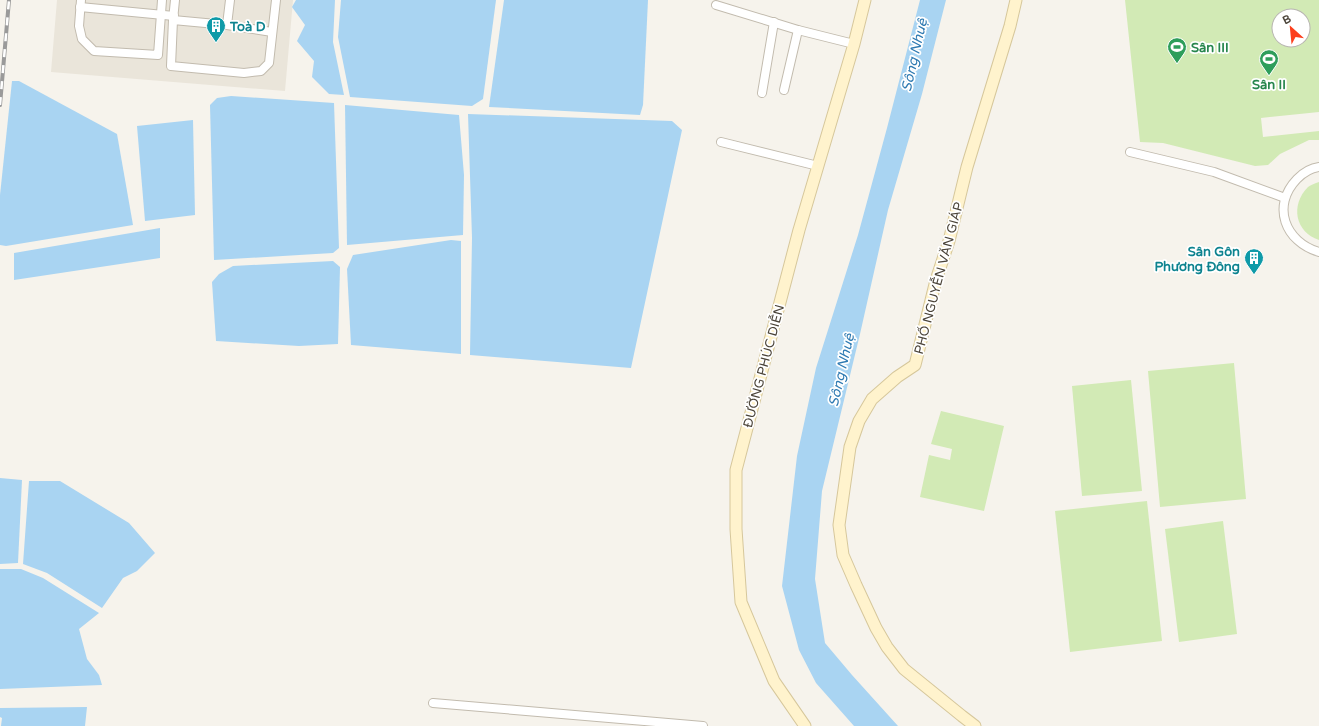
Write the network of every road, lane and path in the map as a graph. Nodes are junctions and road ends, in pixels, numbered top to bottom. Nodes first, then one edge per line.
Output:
1 (162, 0) edge
2 (175, 0) edge
3 (230, 0) edge
4 (276, 0) edge
5 (865, 0) edge
6 (1016, 0) edge
7 (80, 4) edge
8 (716, 5) dead end
9 (161, 15) junction
10 (174, 18) junction
11 (774, 22) junction
12 (228, 25) junction
13 (798, 30) junction
14 (272, 32) junction
15 (854, 44) junction
16 (784, 90) dead end
17 (762, 93) dead end
18 (721, 142) dead end
19 (1130, 152) dead end
20 (818, 166) junction
21 (1319, 167) edge
22 (1285, 198) junction
23 (1319, 252) edge
24 (433, 703) dead end
25 (703, 726) edge
26 (805, 726) edge
27 (975, 726) edge

1 - 9 street
2 - 10 street
3 - 12 street
4 - 14 street
5 - 15 street, ĐƯỜNG PHÚC DIỄN
6 - 27 street, PHỐ NGUYỄN VĂN GIÁP
7 - 9 street
7 - 9 street
8 - 11 street
9 - 10 street
10 - 12 street
10 - 14 street
11 - 13 street
11 - 17 street
12 - 14 street
13 - 15 street
13 - 16 street
15 - 20 street, ĐƯỜNG PHÚC DIỄN
18 - 20 street
19 - 22 street
20 - 26 street, ĐƯỜNG PHÚC DIỄN
21 - 22 street
22 - 23 street
24 - 25 street

